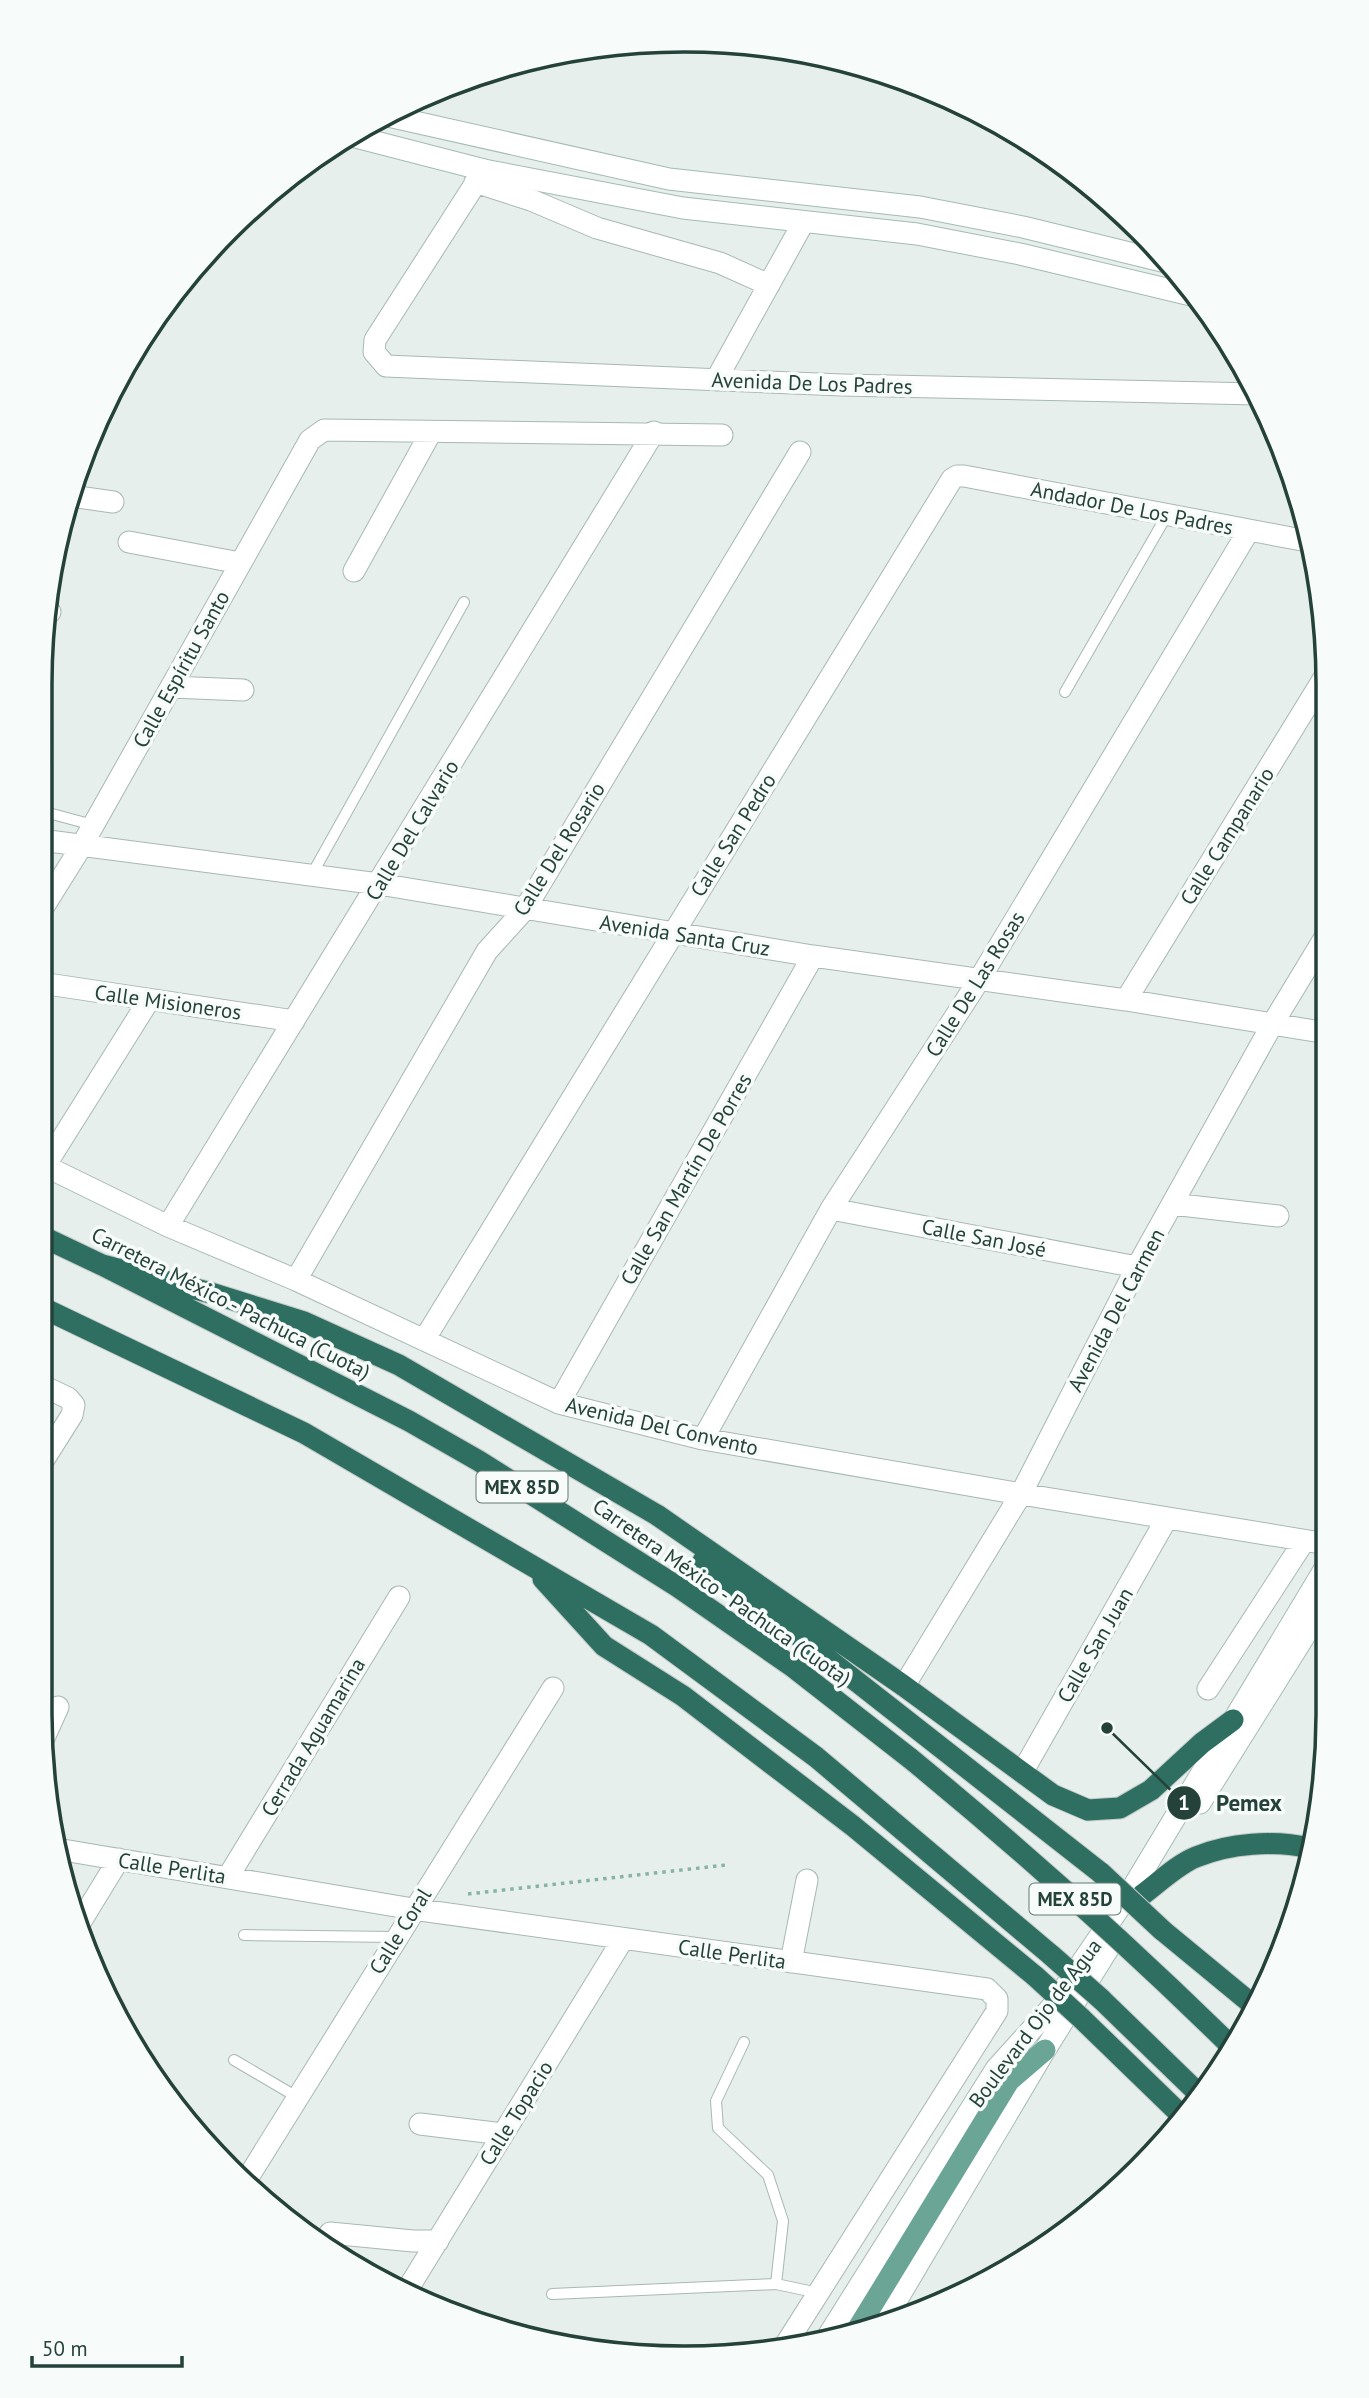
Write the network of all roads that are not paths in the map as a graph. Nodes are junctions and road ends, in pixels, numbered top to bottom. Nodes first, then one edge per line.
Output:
1 (403, 119) edge
2 (365, 139) edge
3 (480, 176) junction
4 (803, 223) junction
5 (1151, 258) edge
6 (769, 285) junction
7 (1180, 292) edge
8 (716, 380) junction
9 (1245, 394) edge
10 (431, 432) junction
11 (654, 432) junction
12 (722, 435) dead end
13 (800, 452) dead end
14 (957, 476) joint
15 (81, 497) edge
16 (113, 502) dead end
17 (1167, 514) junction
18 (1249, 530) junction
19 (1299, 540) edge
20 (129, 542) dead end
21 (240, 563) junction
22 (354, 571) dead end
23 (464, 602) dead end
24 (171, 687) junction
25 (243, 690) dead end
26 (1316, 691) edge
27 (1065, 692) dead end
28 (52, 814) edge
29 (93, 825) junction
30 (52, 842) edge
31 (81, 847) junction
32 (311, 876) junction
33 (379, 884) junction
34 (52, 893) edge
35 (525, 909) junction
36 (673, 933) junction
37 (1316, 952) edge
38 (813, 956) junction
39 (979, 980) junction
40 (52, 985) edge
41 (149, 1000) junction
42 (1126, 1000) junction
43 (295, 1020) junction
44 (1273, 1023) junction
45 (1316, 1031) edge
46 (52, 1151) edge
47 (52, 1169) edge
48 (1172, 1204) junction
49 (831, 1209) junction
50 (1278, 1216) dead end
51 (168, 1226) junction
52 (52, 1241) edge
53 (102, 1265) junction
54 (1137, 1267) junction
55 (296, 1280) junction
56 (52, 1312) edge
57 (424, 1340) junction
58 (52, 1390) edge
59 (559, 1403) junction
60 (703, 1439) junction
61 (52, 1447) edge
62 (1021, 1494) junction
63 (657, 1515) junction
64 (1167, 1518) junction
65 (1304, 1541) junction
66 (1316, 1543) edge
67 (528, 1562) junction
68 (1316, 1583) edge
69 (399, 1597) dead end
70 (1316, 1618) edge
71 (904, 1686) junction
72 (553, 1688) dead end
73 (1208, 1689) dead end
74 (58, 1707) dead end
75 (52, 1720) edge
76 (1233, 1720) junction
77 (1023, 1771) junction
78 (1302, 1846) edge
79 (68, 1851) edge
80 (119, 1859) junction
81 (228, 1877) junction
82 (807, 1880) dead end
83 (1142, 1895) junction
84 (413, 1909) junction
85 (85, 1914) edge
86 (244, 1935) dead end
87 (396, 1937) junction
88 (623, 1939) junction
89 (791, 1962) junction
90 (1247, 2000) edge
91 (1225, 2041) edge
92 (744, 2042) dead end
93 (1045, 2050) junction
94 (234, 2060) dead end
95 (1193, 2088) edge
96 (297, 2097) junction
97 (1176, 2110) edge
98 (420, 2124) dead end
99 (503, 2134) junction
100 (251, 2173) edge
101 (330, 2232) dead end
102 (438, 2241) junction
103 (412, 2283) edge
104 (776, 2284) junction
105 (819, 2293) junction
106 (552, 2294) dead end
107 (891, 2311) edge
108 (864, 2319) edge
109 (833, 2327) edge
110 (791, 2336) edge

1 - 5 street
2 - 3 street
3 - 4 street
3 - 6 street
3 - 8 street, Avenida De Los Padres
4 - 6 street
4 - 7 street
6 - 8 street
8 - 9 street, Avenida De Los Padres
10 - 11 street
10 - 21 street, Calle Espíritu Santo
10 - 22 street
11 - 12 street
11 - 33 street, Calle Del Calvario
13 - 35 street, Calle Del Rosario
14 - 17 street, Andador De Los Padres
14 - 36 street, Calle San Pedro
15 - 16 street
17 - 18 street, Andador De Los Padres
17 - 27 lane
18 - 19 street, Andador De Los Padres
18 - 39 street, Calle De Las Rosas
20 - 21 street
21 - 24 street, Calle Espíritu Santo
23 - 32 lane
24 - 25 street
24 - 29 street, Calle Espíritu Santo
26 - 42 street, Calle Campanario
28 - 29 lane
29 - 31 street, Calle Espíritu Santo
30 - 31 street, Avenida Santa Cruz
31 - 32 street, Avenida Santa Cruz
31 - 34 street, Calle Espíritu Santo
32 - 33 street, Avenida Santa Cruz
33 - 35 street, Avenida Santa Cruz
33 - 43 street, Calle Del Calvario
35 - 36 street, Avenida Santa Cruz
35 - 55 street, Calle Del Rosario
36 - 38 street, Avenida Santa Cruz
36 - 57 street, Calle San Pedro
37 - 44 street, Avenida Del Carmen
38 - 39 street, Avenida Santa Cruz
38 - 59 street, Calle San Martín De Porres
39 - 42 street, Avenida Santa Cruz
39 - 49 street, Calle De Las Rosas
40 - 41 street, Calle Misioneros
41 - 43 street, Calle Misioneros
41 - 46 street
42 - 44 street, Avenida Santa Cruz
43 - 51 street, Calle Del Calvario
44 - 45 street, Avenida Santa Cruz
44 - 48 street, Avenida Del Carmen
47 - 51 street, Avenida Del Convento
48 - 50 street
48 - 54 street, Avenida Del Carmen
49 - 54 street, Calle San José
49 - 60 street, Calle De Las Rosas
51 - 55 street, Avenida Del Convento
52 - 53 highway, Carretera México - Pachuca (Cuota) / MEX 85D
53 - 63 highway
53 - 91 highway, Carretera México - Pachuca (Cuota) / MEX 85D, bridge
54 - 62 street, Avenida Del Carmen
55 - 57 street, Avenida Del Convento
56 - 67 highway, MEX 85D
57 - 59 street, Avenida Del Convento
58 - 61 street
59 - 60 street, Avenida Del Convento
60 - 62 street, Avenida Del Convento
62 - 64 street, Avenida Del Convento
62 - 71 street, Avenida Del Carmen
63 - 71 highway
63 - 90 highway, bridge
64 - 65 street, Avenida Del Convento
64 - 77 street, Calle San Juan
65 - 66 street, Avenida Del Convento
65 - 73 street
67 - 95 highway, MEX 85D, bridge
67 - 97 highway, bridge
68 - 76 street, Boulevard Ojo de Agua
69 - 81 street, Cerrada Aguamarina
70 - 83 street, Boulevard Ojo de Agua
71 - 77 highway
72 - 84 street, Calle Coral
74 - 75 street
76 - 77 highway
76 - 109 street, Boulevard Ojo de Agua
78 - 83 highway
79 - 80 street, Calle Perlita
80 - 81 street, Calle Perlita
80 - 85 street
81 - 84 street, Calle Perlita
82 - 89 street
83 - 93 street, Boulevard Ojo de Agua
84 - 87 street, Calle Coral
84 - 88 street, Calle Perlita
86 - 87 lane
87 - 96 street, Calle Coral
88 - 89 street, Calle Perlita
88 - 99 street, Calle Topacio
89 - 105 street, Calle Perlita
92 - 104 lane
93 - 107 street, Boulevard Ojo de Agua
93 - 108 main road
94 - 96 lane
96 - 100 street, Calle Coral
98 - 99 street
99 - 102 street, Calle Topacio
101 - 102 street
102 - 103 street, Calle Topacio
104 - 105 lane
104 - 106 lane
105 - 110 street, Calle Perlita

